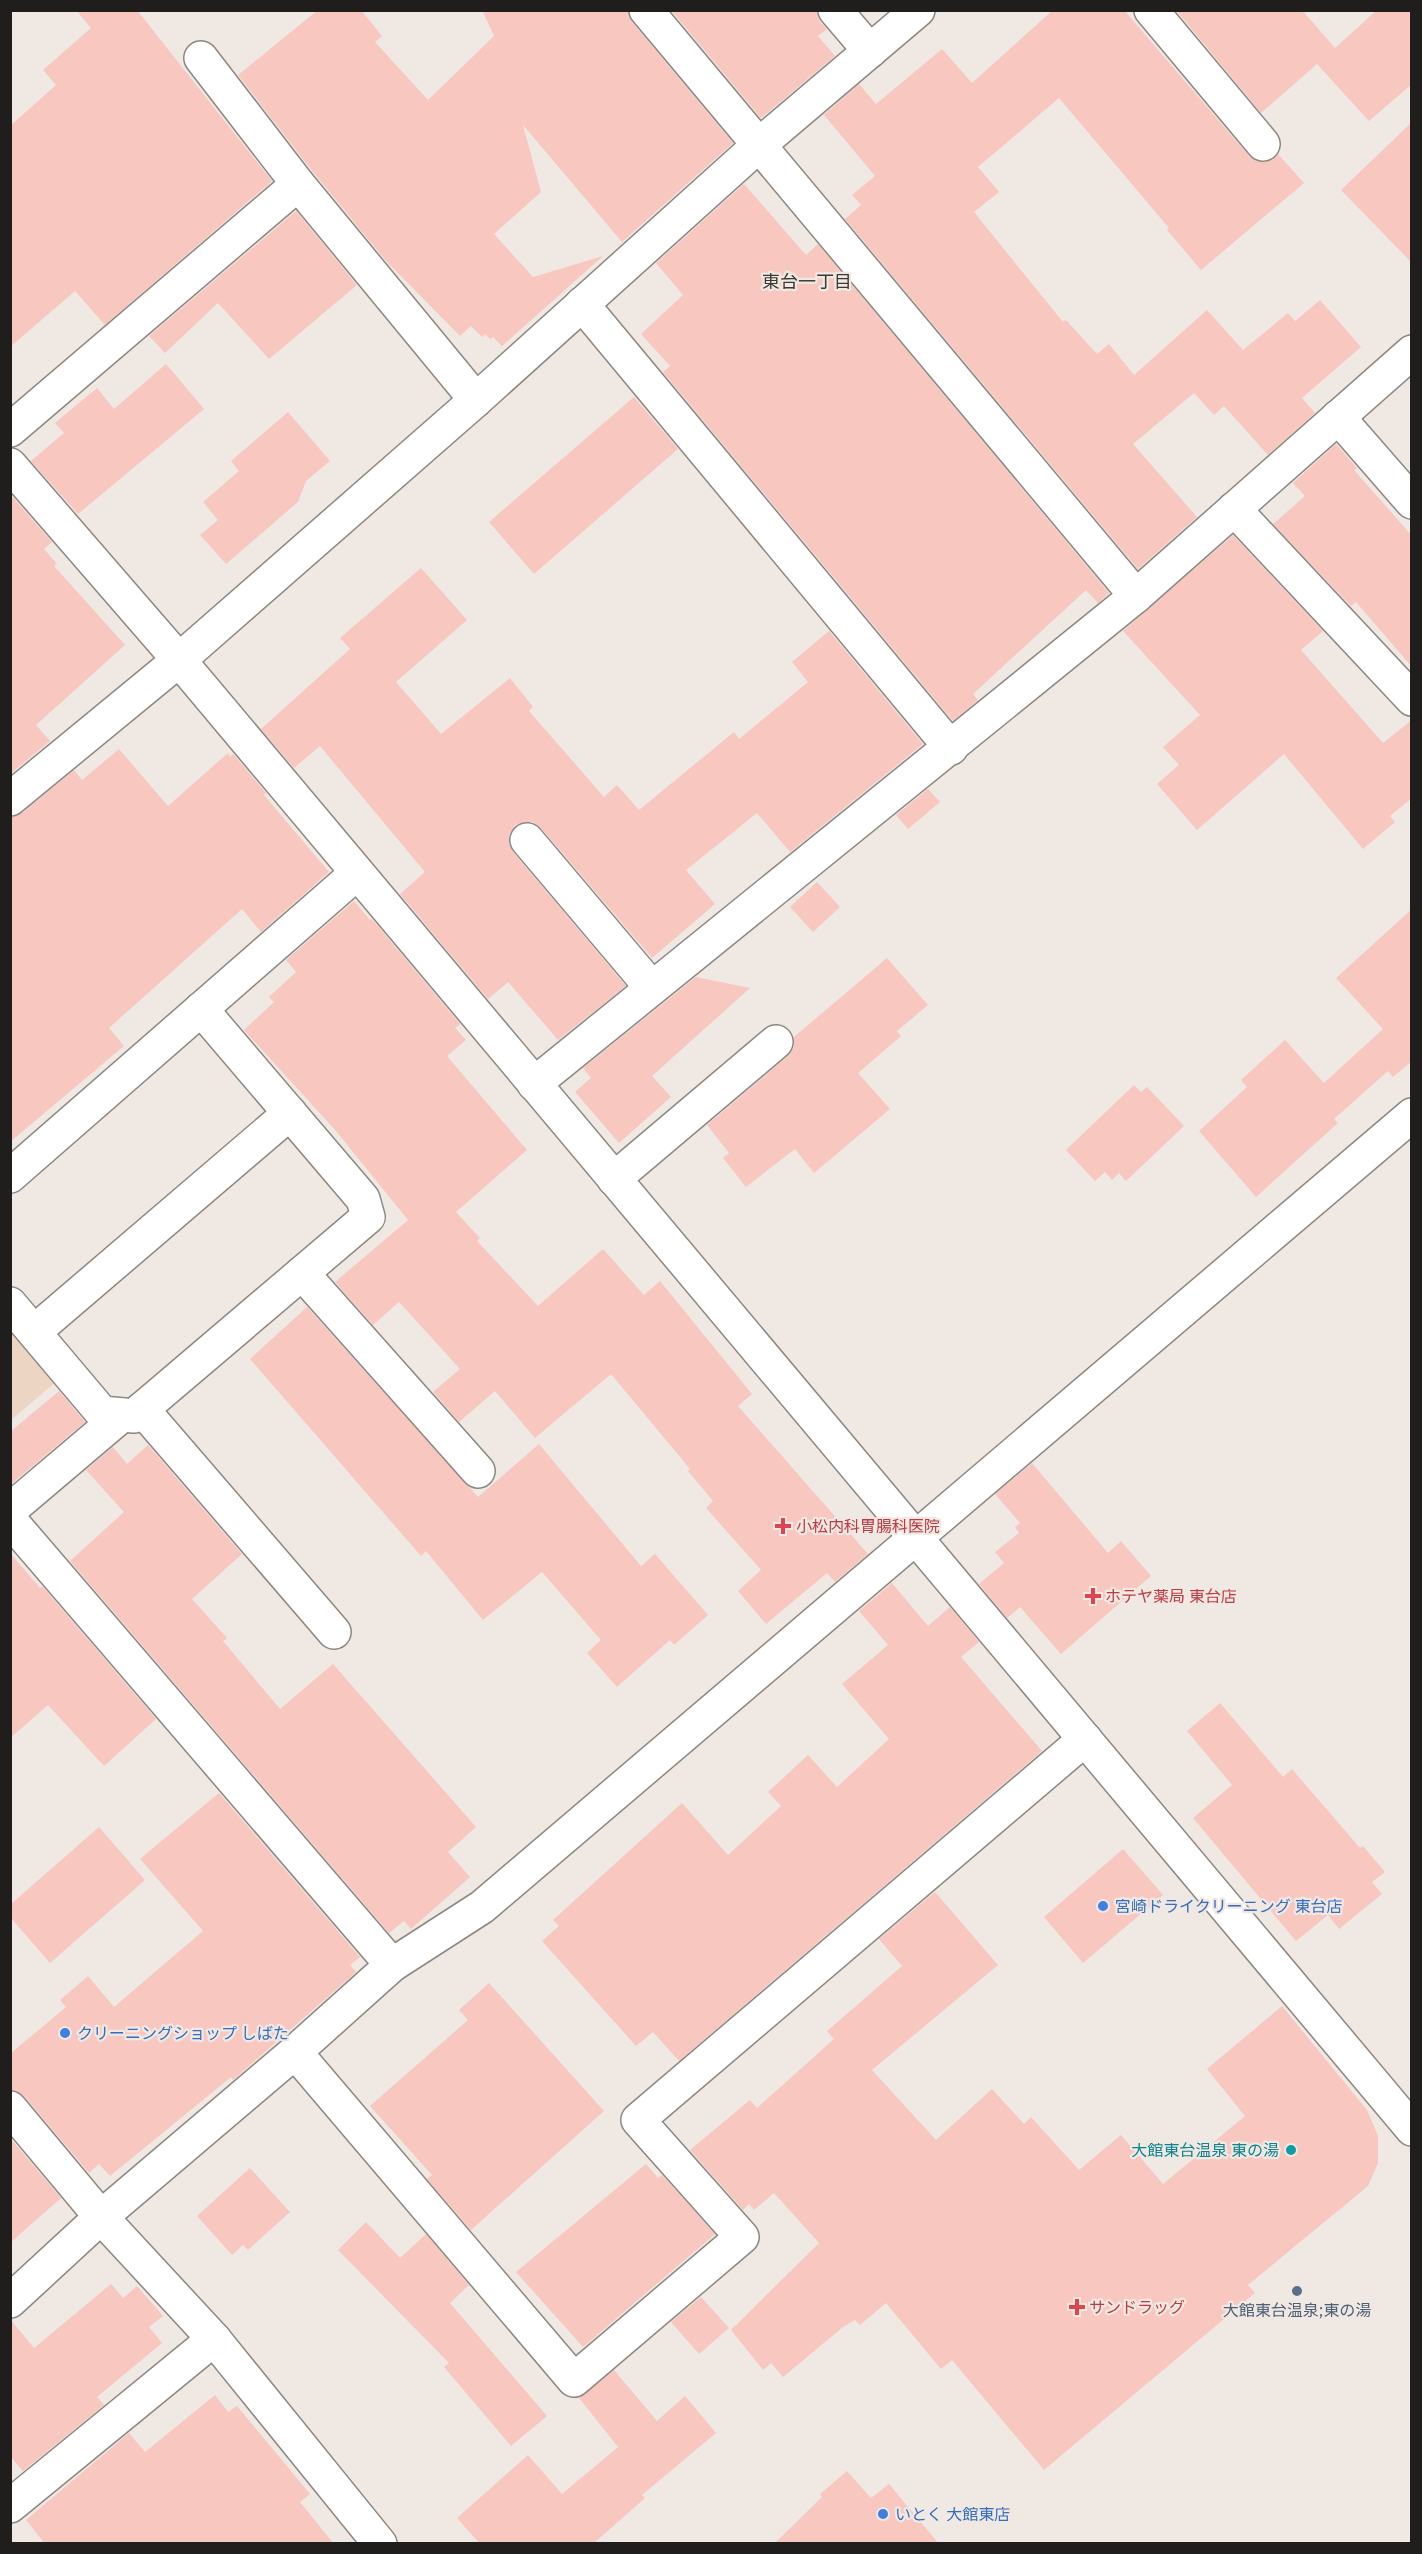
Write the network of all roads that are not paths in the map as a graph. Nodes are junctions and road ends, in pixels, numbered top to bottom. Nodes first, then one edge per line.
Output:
1 (646, 10) edge
2 (836, 10) edge
3 (918, 10) edge
4 (1151, 10) edge
5 (870, 51) junction
6 (201, 58) dead end
7 (1263, 144) dead end
8 (759, 145) junction
9 (298, 184) junction
10 (582, 304) junction
11 (1412, 352) edge
12 (476, 400) junction
13 (1338, 417) junction
14 (10, 430) edge
15 (10, 465) edge
16 (1412, 502) edge
17 (1234, 509) junction
18 (1136, 596) junction
19 (179, 660) junction
20 (1412, 699) edge
21 (951, 748) junction
22 (10, 799) edge
23 (527, 840) dead end
24 (357, 873) junction
25 (652, 988) junction
26 (201, 1009) junction
27 (776, 1042) dead end
28 (534, 1084) junction
29 (290, 1113) junction
30 (1412, 1115) edge
31 (10, 1176) edge
32 (614, 1179) junction
33 (302, 1273) junction
34 (10, 1304) edge
35 (34, 1332) junction
36 (132, 1412) junction
37 (478, 1471) dead end
38 (10, 1510) edge
39 (10, 1520) edge
40 (916, 1537) junction
41 (334, 1632) dead end
42 (1085, 1739) junction
43 (392, 1965) junction
44 (295, 2052) junction
45 (10, 2108) edge
46 (1412, 2129) edge
47 (101, 2217) junction
48 (10, 2301) edge
49 (214, 2339) junction
50 (10, 2506) edge
51 (380, 2544) edge

1 - 8 street
2 - 5 street
3 - 5 street
4 - 7 street
5 - 8 street
6 - 9 street
8 - 10 street
8 - 18 street
9 - 12 street
9 - 14 street
10 - 12 street
10 - 21 street
11 - 13 street
12 - 19 street
13 - 16 street
13 - 17 street
15 - 19 street
17 - 18 street
17 - 20 street
18 - 21 street
19 - 22 street
19 - 24 street
21 - 25 street
23 - 25 street
24 - 26 street
24 - 28 street
25 - 28 street
26 - 29 street
26 - 31 street
27 - 32 street
28 - 32 street
29 - 33 street
29 - 35 street
30 - 40 street
32 - 40 street
33 - 36 street
33 - 37 street
34 - 35 street
35 - 36 street
36 - 38 street
36 - 41 street
39 - 43 street
40 - 42 street
40 - 43 street
42 - 44 street
42 - 46 street
43 - 44 street
44 - 47 street
45 - 47 street
47 - 48 street
47 - 49 street
49 - 50 street
49 - 51 street

